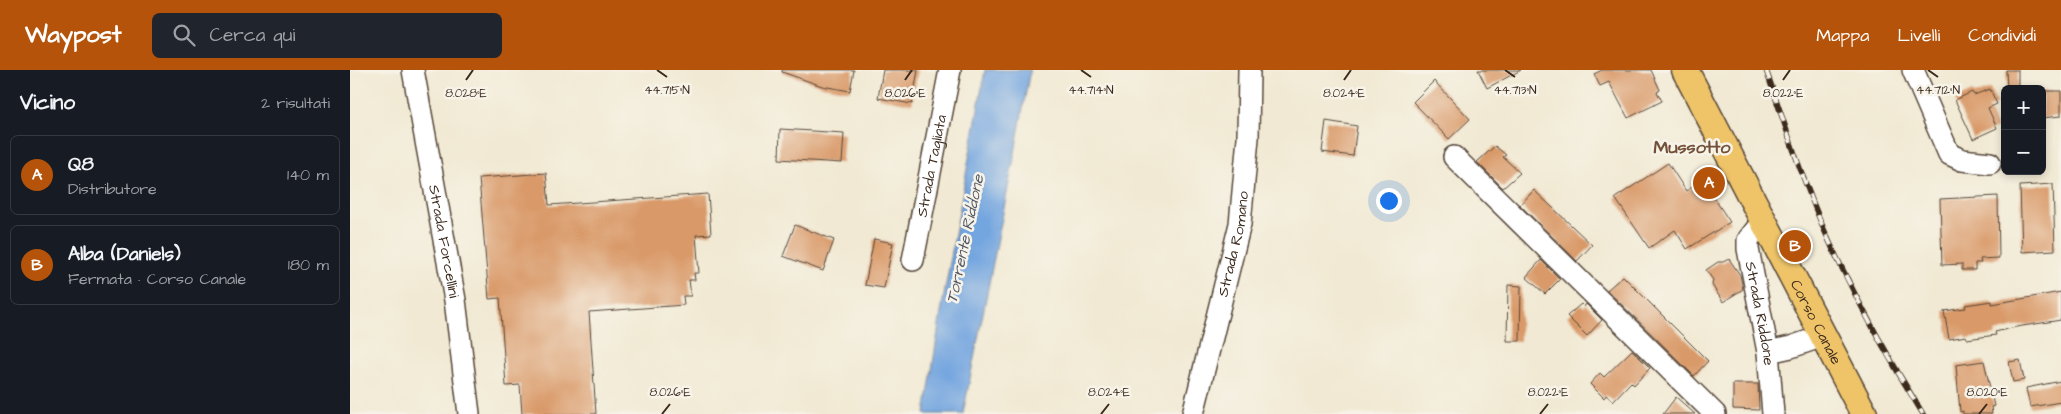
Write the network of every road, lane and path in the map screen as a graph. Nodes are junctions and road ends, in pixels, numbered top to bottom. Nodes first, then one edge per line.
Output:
1 (413, 70) edge
2 (950, 70) edge
3 (1249, 70) edge
4 (1685, 70) edge
5 (1913, 70) edge
6 (1454, 157) dead end
7 (1990, 163) dead end
8 (1764, 220) junction
9 (913, 260) dead end
10 (1823, 336) junction
11 (1768, 352) junction
12 (469, 414) edge
13 (1193, 414) edge
14 (1715, 414) edge
15 (1773, 414) edge
16 (1864, 414) edge

1 - 12 street, Strada Forcellini
2 - 9 street, Strada Tagliata
3 - 13 street, Strada Romano
4 - 8 main road, Corso Canale
5 - 7 street
6 - 14 street
8 - 10 main road, Corso Canale
8 - 11 street, Strada Riddone
10 - 11 street
10 - 16 main road, Corso Canale
11 - 15 street, Strada Riddone

